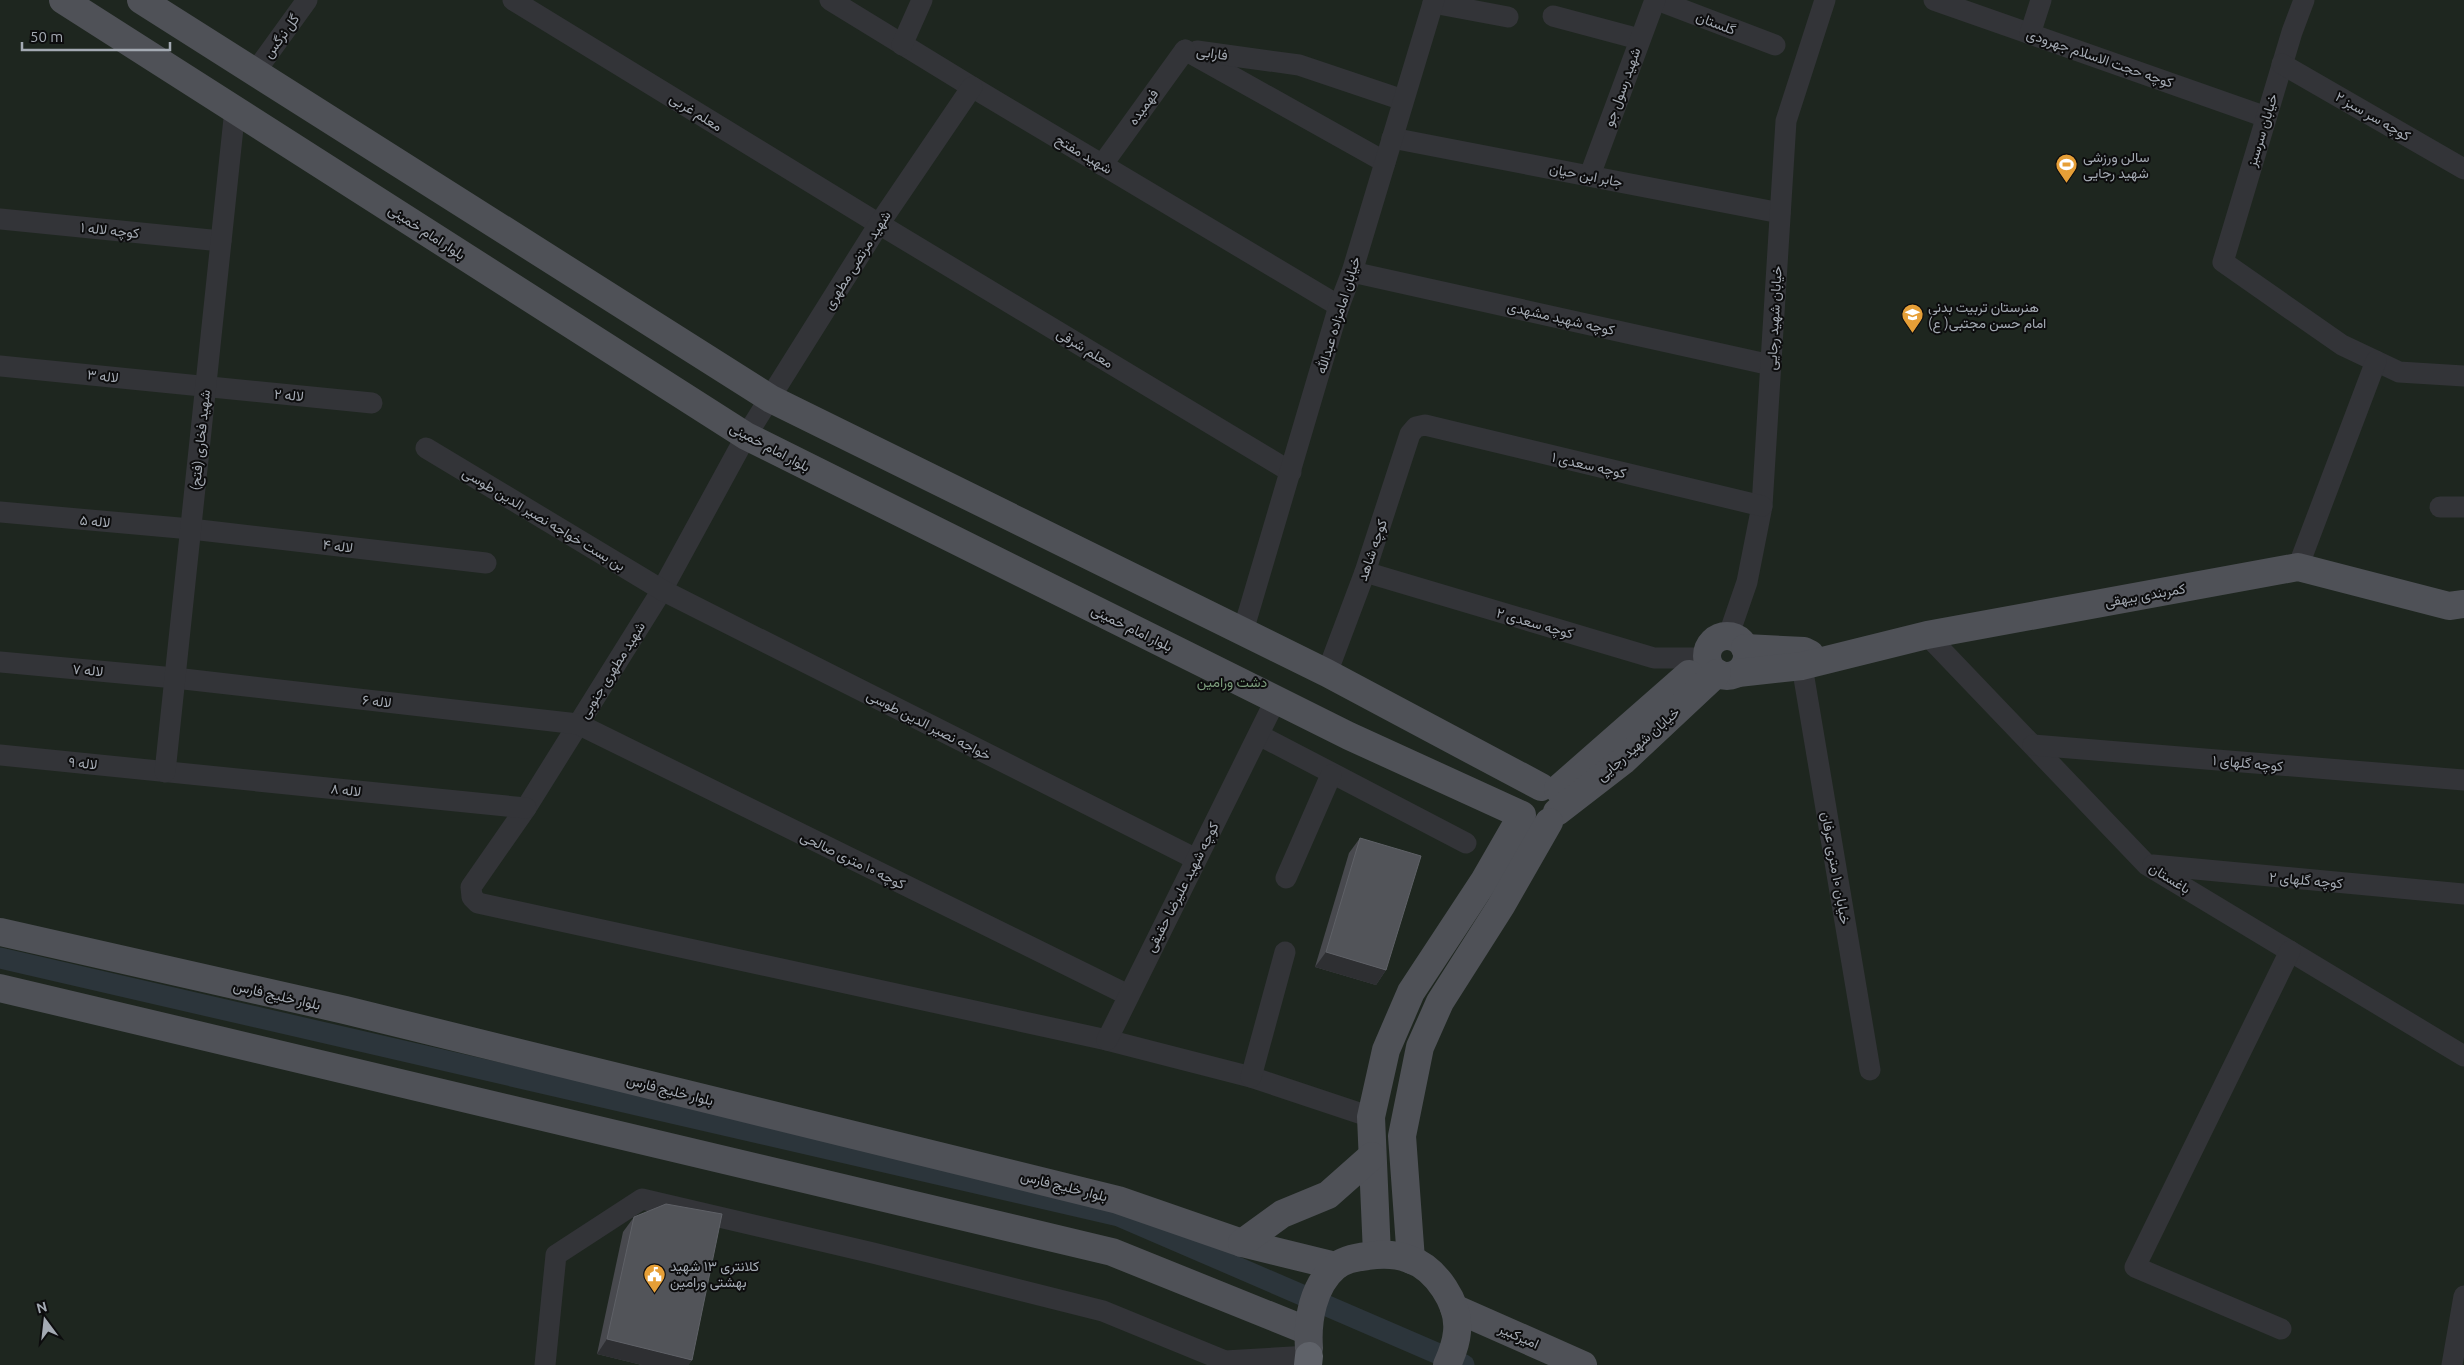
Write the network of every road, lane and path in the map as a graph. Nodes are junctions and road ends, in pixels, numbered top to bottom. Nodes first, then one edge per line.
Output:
1 (63, 0) edge
2 (141, 0) edge
3 (307, 0) edge
4 (513, 0) edge
5 (830, 0) edge
6 (922, 0) edge
7 (1656, 0) edge
8 (1825, 0) edge
9 (1934, 0) edge
10 (2041, 0) edge
11 (2304, 0) edge
12 (1433, 2) edge
13 (1553, 16) dead end
14 (1508, 17) dead end
15 (2030, 34) junction
16 (1639, 39) junction
17 (902, 45) junction
18 (1775, 45) dead end
19 (1185, 50) junction
20 (2282, 64) junction
21 (255, 72) junction
22 (972, 87) junction
23 (1403, 100) junction
24 (234, 109) junction
25 (2266, 117) junction
26 (1392, 138) junction
27 (1385, 162) junction
28 (1102, 165) junction
29 (2464, 169) edge
30 (1590, 175) junction
31 (1780, 213) junction
32 (0, 219) edge
33 (879, 224) junction
34 (221, 241) junction
35 (1352, 272) junction
36 (1339, 306) junction
37 (2376, 361) junction
38 (1771, 365) junction
39 (0, 366) edge
40 (2464, 376) edge
41 (205, 387) junction
42 (771, 399) junction
43 (372, 403) dead end
44 (1416, 427) joint
45 (746, 436) junction
46 (426, 448) dead end
47 (1291, 472) junction
48 (1762, 506) junction
49 (2440, 507) dead end
50 (2464, 508) edge
51 (0, 512) edge
52 (191, 529) junction
53 (486, 563) dead end
54 (2298, 567) junction
55 (1365, 572) junction
56 (662, 590) junction
57 (2464, 604) edge
58 (1243, 631) junction
59 (1928, 635) junction
60 (1727, 658) junction
61 (0, 662) edge
62 (1814, 663) junction
63 (1327, 673) junction
64 (175, 678) junction
65 (1276, 699) junction
66 (578, 724) junction
67 (1258, 735) junction
68 (2033, 745) junction
69 (0, 755) edge
70 (165, 772) junction
71 (1331, 774) junction
72 (2464, 780) edge
73 (1550, 804) junction
74 (526, 808) junction
75 (1522, 815) junction
76 (1466, 843) dead end
77 (1196, 859) junction
78 (2147, 865) junction
79 (1286, 878) dead end
80 (2464, 894) edge
81 (0, 932) edge
82 (2290, 951) junction
83 (1285, 952) dead end
84 (0, 988) edge
85 (1128, 995) junction
86 (1107, 1040) junction
87 (2464, 1056) edge
88 (1870, 1070) dead end
89 (1251, 1077) junction
90 (1371, 1117) junction
91 (1372, 1156) junction
92 (1242, 1243) junction
93 (1377, 1254) junction
94 (1411, 1260) junction
95 (2464, 1296) edge
96 (1454, 1308) junction
97 (1315, 1326) edge
98 (2281, 1329) dead end
99 (1451, 1358) edge
100 (2457, 1362) edge
101 (545, 1365) edge
102 (1583, 1365) edge

1 - 24 main road, بلوار امام خمینی
2 - 21 main road
3 - 21 street, گل نرگس
4 - 33 street, معلم غربی
5 - 17 street, شهید مفتح
6 - 17 street
7 - 16 street, شهید رسول جو
7 - 18 street, گلستان
8 - 31 street, خیابان شهید رجایی
9 - 15 street, کوچه حجت الاسلام جهرودی
10 - 15 street
11 - 20 street, خیابان سرسبز
12 - 14 street
12 - 23 street, خیابان امامزاده عبدالله
13 - 16 street
15 - 25 street, کوچه حجت الاسلام جهرودی
16 - 30 street, شهید رسول جو
17 - 22 street, شهید مفتح
19 - 23 street, فارابی
19 - 27 street, فارابی
19 - 28 street, فهمیده
20 - 25 street, خیابان سرسبز
20 - 29 street, کوچه سر سبز ۲
21 - 42 main road
22 - 28 street, شهید مفتح
22 - 33 street, شهید مرتضی مطهری
23 - 26 street, خیابان امامزاده عبدالله
24 - 34 street, شهید فخاری (فتح)
24 - 45 main road, بلوار امام خمینی
25 - 37 street, خیابان سرسبز
26 - 27 street, خیابان امامزاده عبدالله
26 - 30 street, جابر ابن حیان
27 - 35 street, خیابان امامزاده عبدالله
28 - 36 street, شهید مفتح
30 - 31 street, جابر ابن حیان
31 - 38 street, خیابان شهید رجایی
32 - 34 street, کوچه لاله ۱
33 - 42 street, شهید مرتضی مطهری
33 - 47 street, معلم شرقی
34 - 41 street, شهید فخاری (فتح)
35 - 36 street, خیابان امامزاده عبدالله
35 - 38 street, کوچه شهید مشهدی
36 - 47 street, خیابان امامزاده عبدالله
37 - 40 street
37 - 54 street
38 - 48 street, خیابان شهید رجایی
39 - 41 street, لاله ۳
41 - 43 street, لاله ۲
41 - 52 street, شهید فخاری (فتح)
42 - 45 street, شهید مرتضی مطهری
42 - 58 main road
44 - 48 street, کوچه سعدی ۱
44 - 55 street, کوچه شاهد
45 - 56 street, شهید مطهری جنوبی
45 - 65 main road, بلوار امام خمینی
46 - 56 street, بن بست خواجه نصیر الدین طوسی
47 - 58 street, خیابان امامزاده عبدالله
48 - 60 street, خیابان شهید رجایی
49 - 50 street
51 - 52 street, لاله ۵
52 - 53 street, لاله ۴
52 - 64 street, شهید فخاری (فتح)
54 - 57 main road, کمربندی بیهقی
54 - 59 main road, کمربندی بیهقی
55 - 60 street, کوچه سعدی ۲
55 - 63 street, کوچه شاهد
56 - 66 street, شهید مطهری جنوبی
56 - 77 street, خواجه نصیر الدین طوسی
58 - 63 main road
59 - 62 main road, کمربندی بیهقی
59 - 68 street, باغستان
60 - 62 main road
60 - 73 main road, خیابان شهید رجایی
61 - 64 street, لاله ۷
62 - 88 street, خیابان ۱۰ متری عرفان
63 - 73 main road
64 - 66 street, لاله ۶
64 - 70 street, شهید فخاری (فتح)
65 - 67 street, کوچه شهید علیرضا حقیقی
65 - 75 main road, بلوار امام خمینی
66 - 74 street, شهید مطهری جنوبی
66 - 85 street, کوچه ۱۰ متری صالحی
67 - 71 street
67 - 77 street, کوچه شهید علیرضا حقیقی
68 - 72 street, کوچه گلهای ۱
68 - 78 street, باغستان
69 - 70 street, لاله ۹
70 - 74 street, لاله ۸
71 - 76 street
71 - 79 street
73 - 75 main road, خیابان شهید رجایی
73 - 94 main road
74 - 86 street, شهید مطهری جنوبی
75 - 90 main road
77 - 85 street, کوچه شهید علیرضا حقیقی
78 - 80 street, کوچه گلهای ۲
78 - 82 street, باغستان
81 - 92 main road, بلوار خلیج فارس
82 - 87 street, باغستان
82 - 98 street
83 - 89 street
84 - 97 main road
85 - 86 street, کوچه شهید علیرضا حقیقی
86 - 89 street
89 - 90 street
90 - 91 main road
91 - 92 main road
91 - 93 main road
92 - 97 main road, بلوار خلیج فارس
93 - 94 main road
93 - 97 main road
94 - 96 main road
95 - 100 street
96 - 99 main road
96 - 102 main road, امیرکبیر
97 - 101 street

